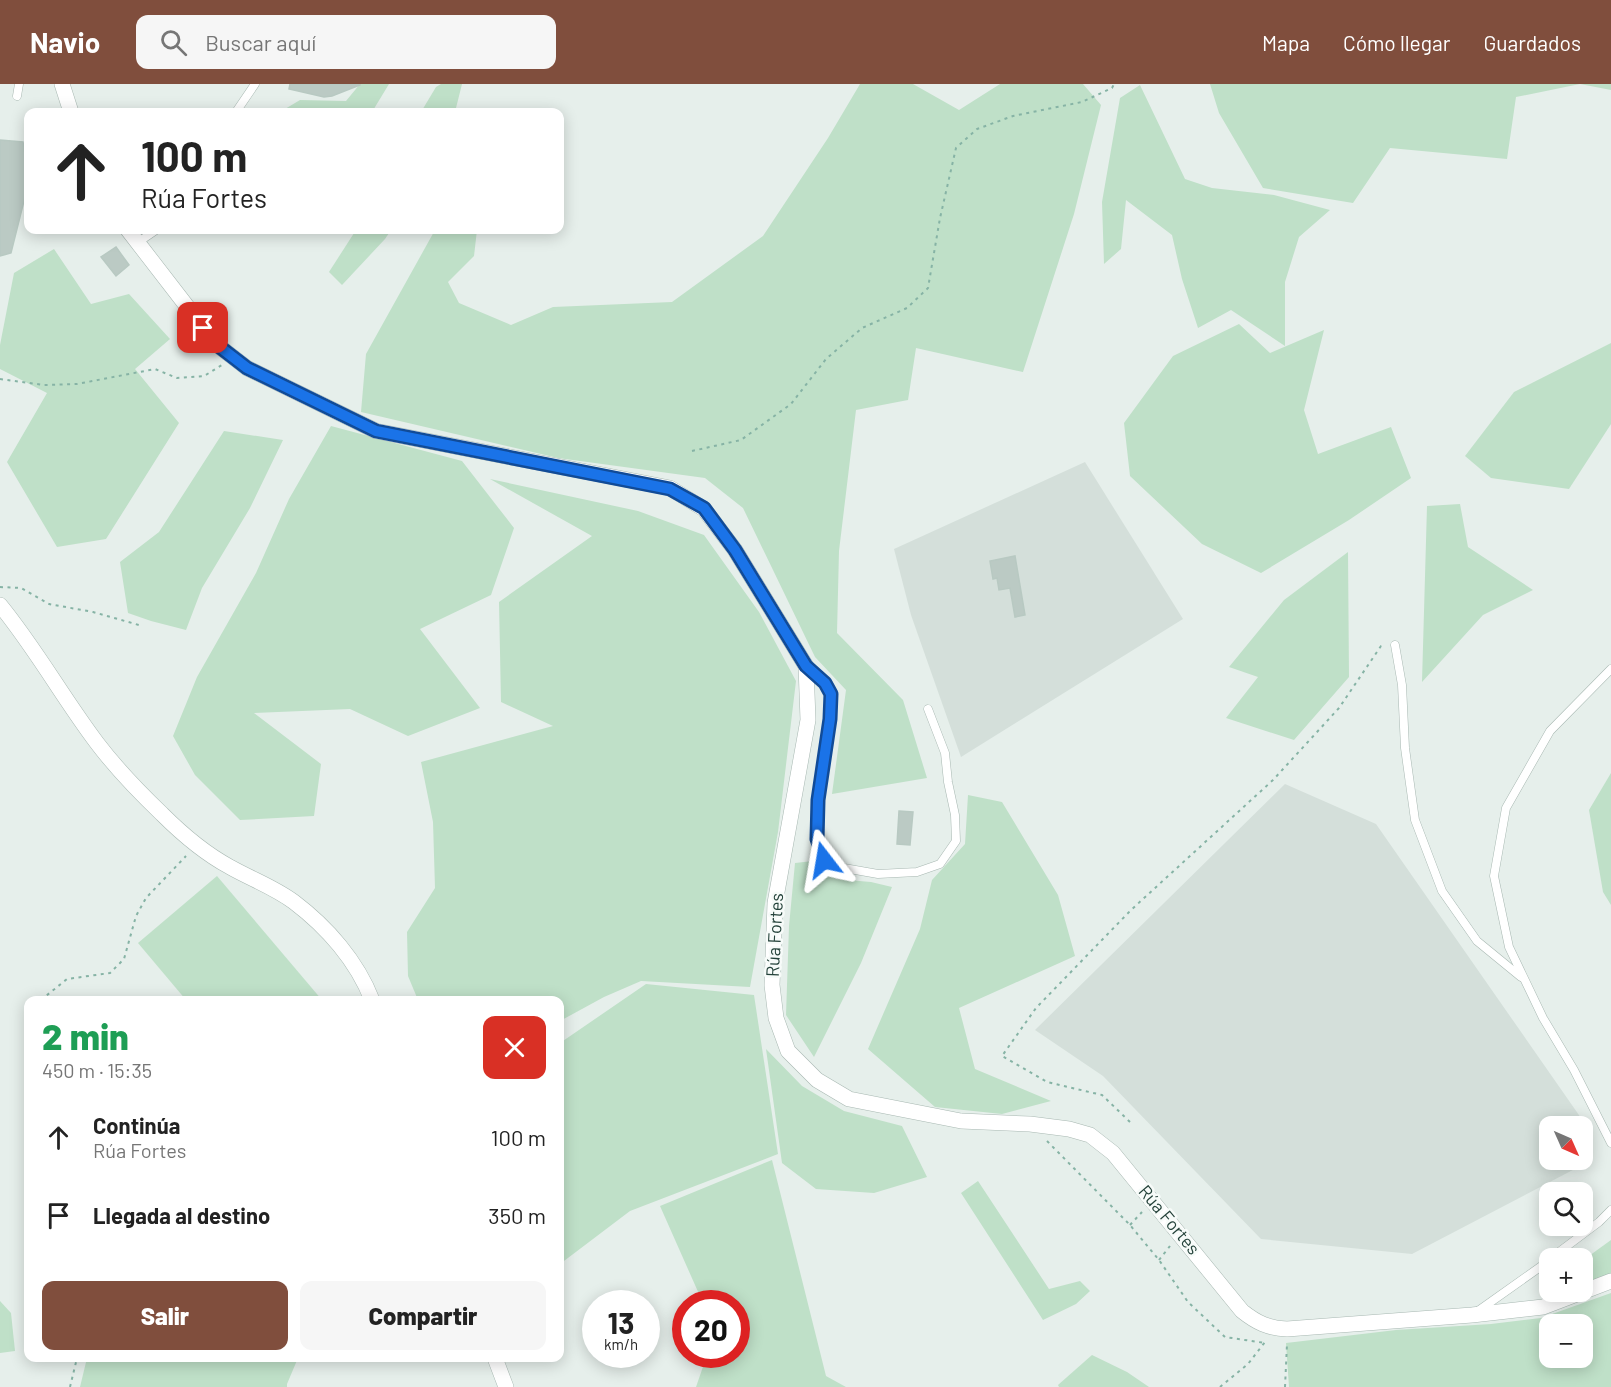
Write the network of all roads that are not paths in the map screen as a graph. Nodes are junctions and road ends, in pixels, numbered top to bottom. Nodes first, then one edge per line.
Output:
1 (19, 84) edge
2 (62, 84) edge
3 (255, 84) edge
4 (17, 96) dead end
5 (70, 108) edge
6 (239, 108) edge
7 (131, 234) edge
8 (150, 234) edge
9 (137, 243) junction
10 (0, 605) edge
11 (1395, 645) road end
12 (806, 666) junction
13 (1611, 669) edge
14 (928, 709) dead end
15 (1524, 979) junction
16 (370, 996) edge
17 (1611, 1143) edge
18 (1611, 1210) edge
19 (1565, 1248) edge
20 (1539, 1267) edge
21 (1611, 1281) edge
22 (1472, 1315) junction
23 (497, 1362) edge
24 (506, 1387) edge

1 - 4 lane
2 - 5 street
3 - 6 lane
7 - 9 street, Rúa Fortes
8 - 9 lane
9 - 12 street, Rúa Fortes
10 - 16 street
11 - 15 lane
12 - 14 lane
12 - 22 street, Rúa Fortes
13 - 15 lane
15 - 17 lane
18 - 19 lane
20 - 22 lane
21 - 22 street, Rúa Fortes
23 - 24 street

